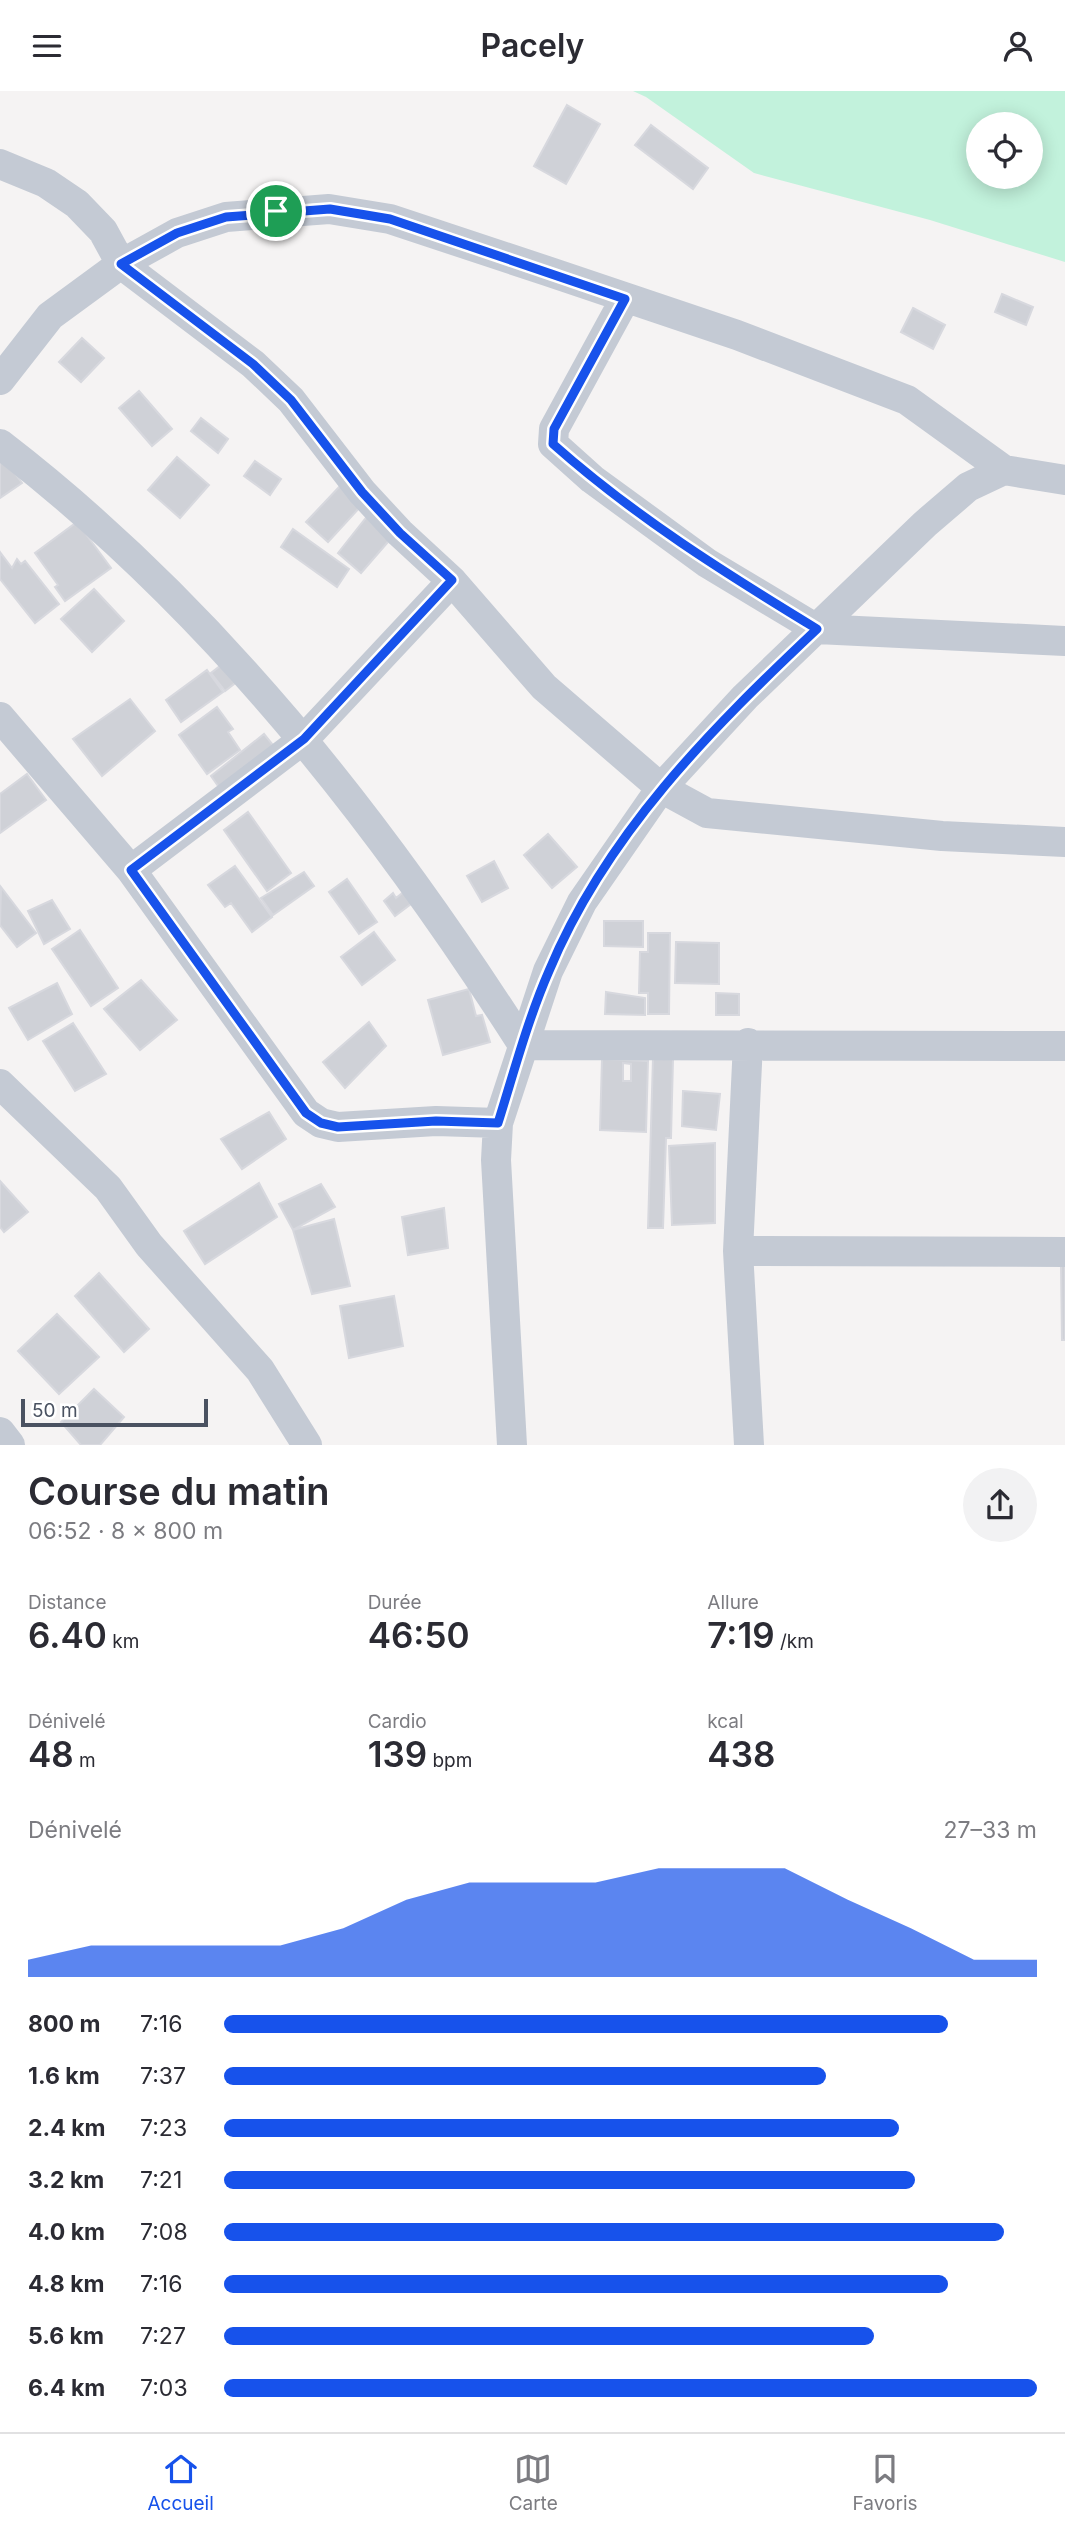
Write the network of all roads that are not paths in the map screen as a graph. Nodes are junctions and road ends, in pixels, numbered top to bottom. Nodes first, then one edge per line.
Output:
1 (0, 164) edge
2 (121, 264) junction
3 (625, 299) junction
4 (0, 380) edge
5 (0, 444) edge
6 (1004, 470) junction
7 (1065, 480) edge
8 (452, 580) junction
9 (817, 629) junction
10 (1065, 642) edge
11 (0, 717) edge
12 (304, 739) junction
13 (661, 788) junction
14 (1065, 842) edge
15 (131, 870) junction
16 (748, 1043) junction
17 (523, 1045) junction
18 (1065, 1046) edge
19 (0, 1084) edge
20 (498, 1123) junction
21 (738, 1251) junction
22 (1065, 1252) edge
23 (0, 1431) edge
24 (10, 1445) edge
25 (307, 1445) edge
26 (512, 1445) edge
27 (750, 1445) edge

1 - 2 street
2 - 3 street
2 - 4 street
2 - 8 street
3 - 6 street
3 - 9 street
5 - 12 street
6 - 7 street
6 - 9 street
8 - 12 street
8 - 13 street
9 - 10 street
9 - 13 street
11 - 15 street
12 - 15 street
12 - 17 street
13 - 14 street
13 - 17 street
15 - 20 street
16 - 17 street
16 - 18 street
16 - 21 street
17 - 20 street
19 - 25 street
20 - 26 street
21 - 22 street
21 - 27 street
23 - 24 street

